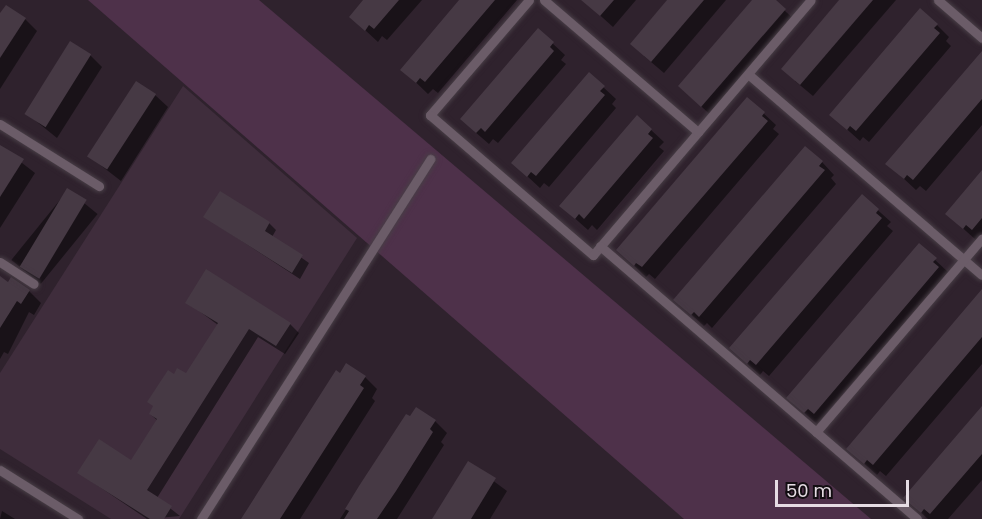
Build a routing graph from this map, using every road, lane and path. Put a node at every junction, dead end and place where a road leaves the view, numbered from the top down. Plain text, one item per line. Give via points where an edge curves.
1 (529, 0) edge
2 (544, 0) edge
3 (938, 0) edge
4 (805, 2) edge
5 (982, 38) edge
6 (748, 74) junction
7 (0, 124) edge
8 (698, 132) junction
9 (430, 159) dead end
10 (99, 186) dead end
11 (982, 238) edge
12 (600, 246) junction
13 (963, 260) junction
14 (0, 262) edge
15 (982, 276) edge
16 (34, 284) dead end
17 (816, 432) junction
18 (0, 470) edge
19 (78, 519) edge
20 (201, 519) edge
21 (917, 519) edge

1 - 12 lane via 430,115 593,255
2 - 8 lane
3 - 5 lane
4 - 6 lane
6 - 8 lane
6 - 13 lane
7 - 10 lane
8 - 12 lane
9 - 20 lane
11 - 13 lane
12 - 17 lane
13 - 15 lane
13 - 17 lane
14 - 16 lane
17 - 21 lane
18 - 19 lane

